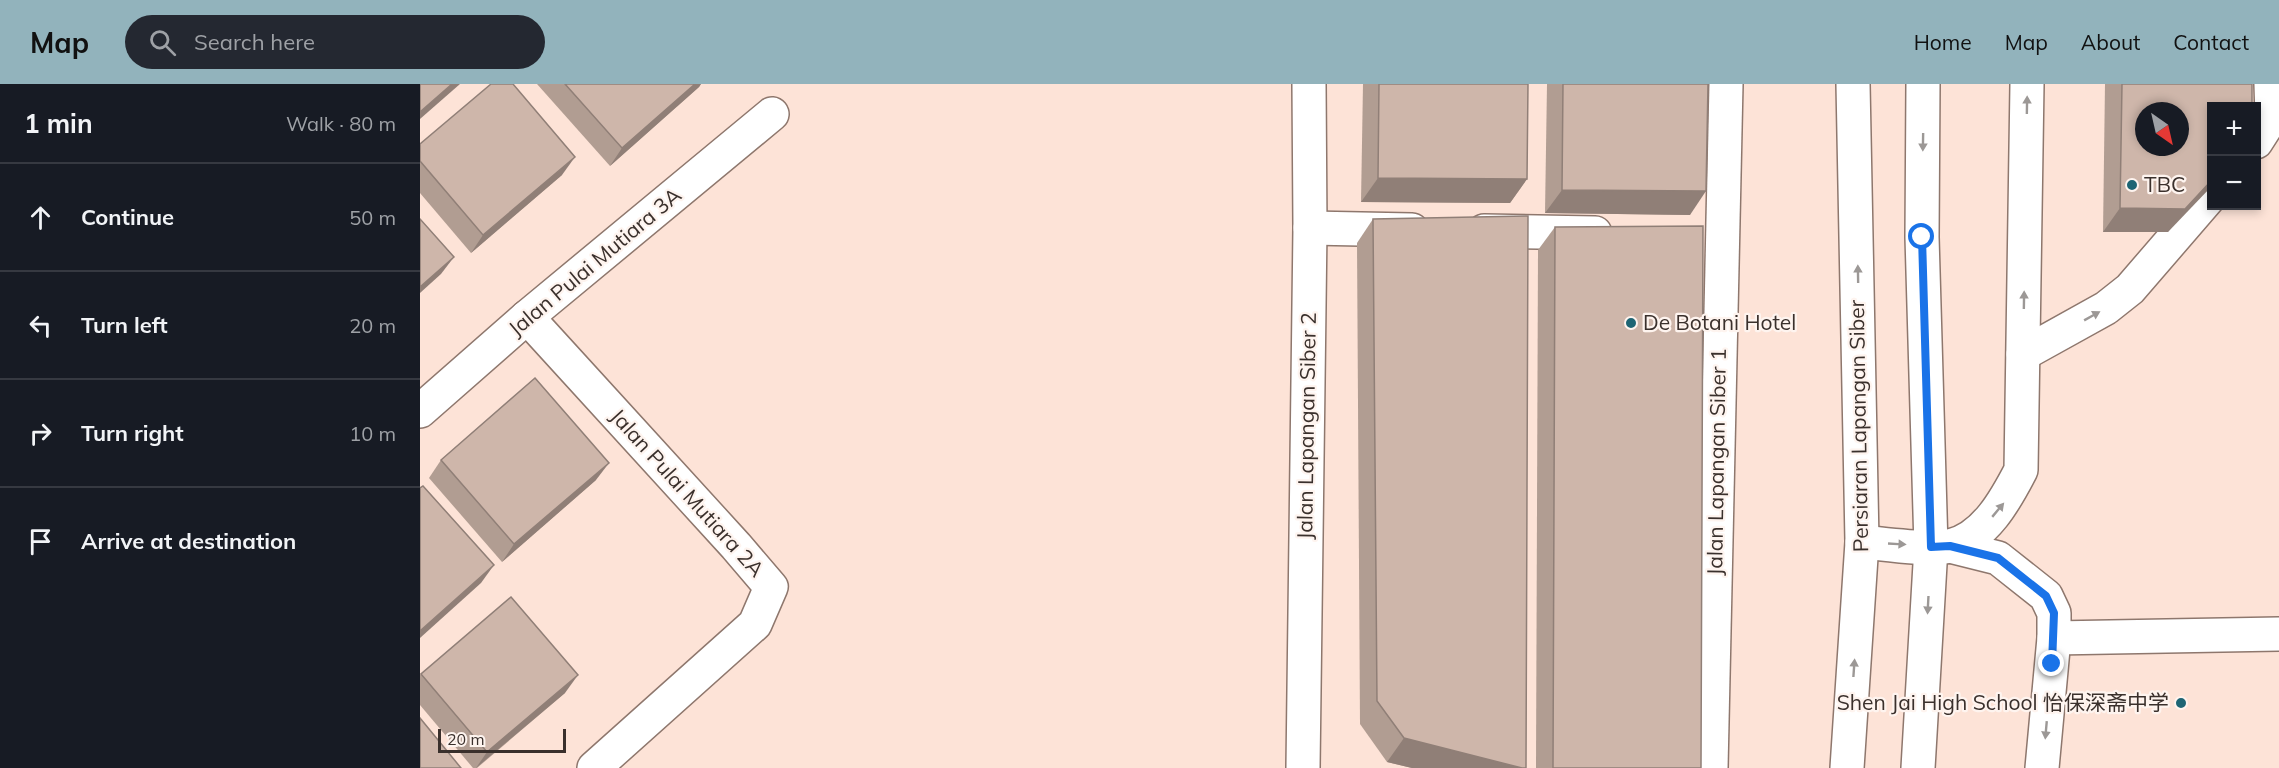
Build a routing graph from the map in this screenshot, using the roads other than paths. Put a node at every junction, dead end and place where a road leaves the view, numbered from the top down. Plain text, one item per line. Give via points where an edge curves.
1 (1309, 84) edge
2 (1726, 84) edge
3 (1853, 84) edge
4 (1923, 84) edge
5 (2027, 84) edge
6 (2271, 84) edge
7 (772, 114) dead end
8 (2261, 134) edge
9 (2207, 199) edge
10 (1310, 228) junction
11 (1628, 234) edge
12 (527, 317) junction
13 (2023, 354) junction
14 (420, 411) edge
15 (1862, 542) junction
16 (1941, 546) junction
17 (2279, 634) edge
18 (2054, 638) junction
19 (594, 768) edge
20 (1303, 768) edge
21 (1711, 768) edge
22 (1847, 768) edge
23 (1918, 768) edge
24 (2042, 768) edge

1 - 10 street, Jalan Lapangan Siber 2
2 - 21 street, Jalan Lapangan Siber 1 via 1711,235
15 -> 3 street, Persiaran Lapangan Siber
4 -> 16 street via 1922,237
13 -> 5 street
6 - 8 street via 2271,117
7 - 12 street, Jalan Pulai Mutiara 3A
13 -> 9 street via 2106,308 2130,289
10 - 11 street
10 - 20 street, Jalan Lapangan Siber 2
12 - 14 street, Jalan Pulai Mutiara 3A
12 - 19 street, Jalan Pulai Mutiara 2A via 771,587 755,624
16 -> 13 street via 1968,538 1987,523 2006,500 2021,470
15 -> 16 street
22 -> 15 street, Persiaran Lapangan Siber
16 - 18 street via 1998,558 2046,596 2054,613
16 -> 23 street
17 - 18 street
18 -> 24 street

